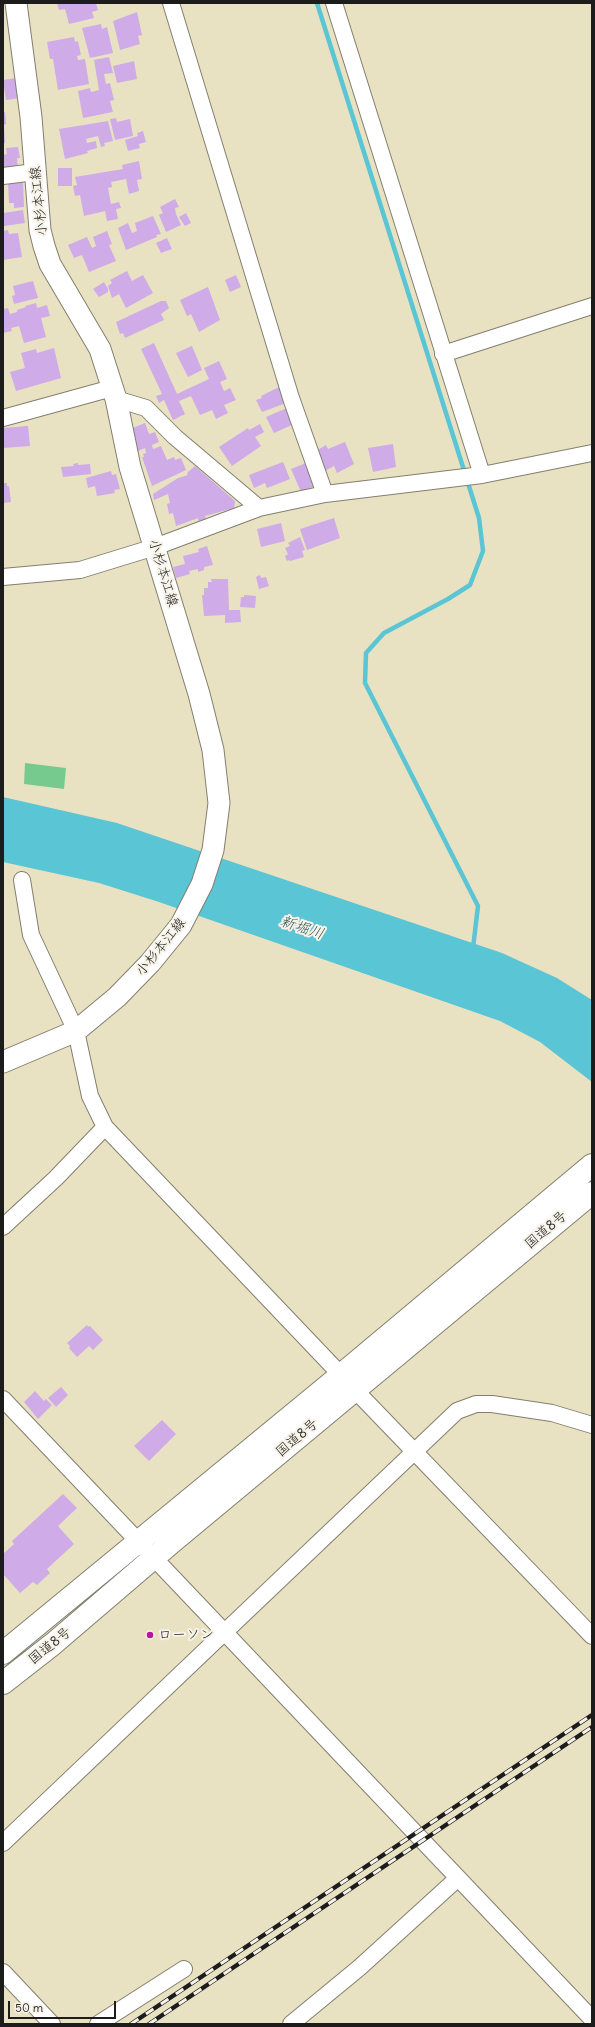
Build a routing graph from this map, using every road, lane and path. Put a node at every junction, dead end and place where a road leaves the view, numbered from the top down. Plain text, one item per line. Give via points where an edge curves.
1 (16, 3) edge
2 (171, 3) edge
3 (334, 3) edge
4 (35, 172) junction
5 (3, 176) edge
6 (592, 306) edge
7 (444, 354) junction
8 (114, 394) junction
9 (3, 418) edge
10 (592, 453) edge
11 (482, 475) junction
12 (325, 494) junction
13 (259, 508) junction
14 (155, 547) junction
15 (3, 577) edge
16 (22, 880) dead end
17 (76, 1031) junction
18 (3, 1062) edge
19 (105, 1127) junction
20 (592, 1165) edge
21 (592, 1193) edge
22 (3, 1227) edge
23 (348, 1382) junction
24 (3, 1399) edge
25 (592, 1425) edge
26 (413, 1451) junction
27 (138, 1542) junction
28 (154, 1559) junction
29 (223, 1633) junction
30 (592, 1636) edge
31 (3, 1653) edge
32 (3, 1683) edge
33 (3, 1843) edge
34 (458, 1878) junction
35 (184, 1969) dead end
36 (3, 1972) edge
37 (592, 2019) edge
38 (52, 2024) edge
39 (98, 2024) edge
40 (291, 2024) edge

1 - 4 main road, 小杉本江線 via 31,118
2 - 12 street via 291,398
3 - 7 street
4 - 5 street
4 - 8 main road, 小杉本江線 via 40,230 50,264 100,349
6 - 7 street
7 - 11 street
8 - 9 street
8 - 13 street via 146,408 174,436
8 - 14 main road, 小杉本江線 via 130,467
10 - 11 street
11 - 12 street
12 - 13 street
13 - 14 street
14 - 15 street via 80,570
14 - 17 main road, 小杉本江線 via 213,750 218,803 213,850 202,884 186,917 150,963 118,997
16 - 17 street via 31,935
17 - 18 main road, 小杉本江線
17 - 19 street via 90,1096
19 - 22 street via 56,1178
19 - 23 street
20 - 23 highway, 国道8号
21 - 23 highway, 国道8号
23 - 26 street
23 - 27 highway, 国道8号
23 - 28 highway, 国道8号
24 - 27 street
25 - 26 street via 552,1413 476,1404 457,1410
26 - 29 street
26 - 30 street
27 - 28 street
27 - 31 highway, 国道8号
28 - 29 street
28 - 32 highway, 国道8号
29 - 33 street
29 - 34 street
34 - 37 street
34 - 40 street via 359,1968
35 - 39 street
36 - 38 street

